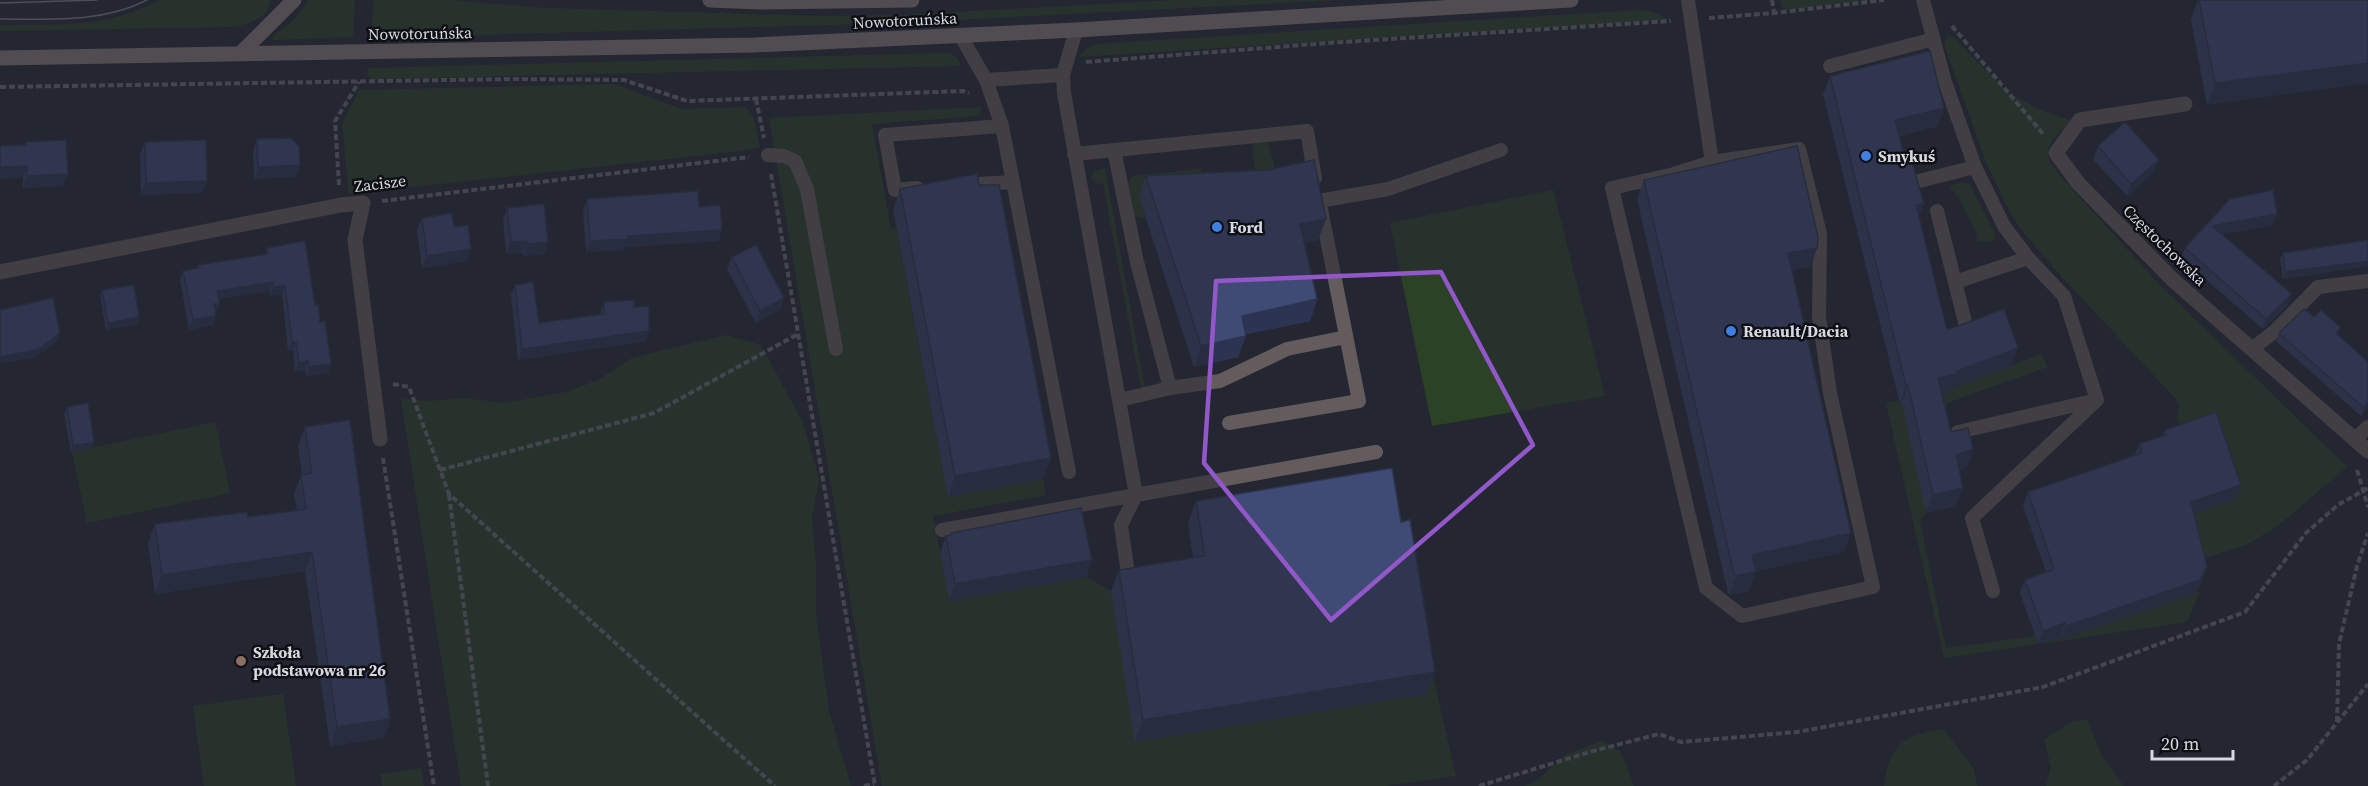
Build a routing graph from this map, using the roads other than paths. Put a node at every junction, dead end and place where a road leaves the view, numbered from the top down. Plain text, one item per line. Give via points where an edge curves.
1 (294, 0) edge
2 (710, 0) edge
3 (912, 0) edge
4 (1571, 0) edge
5 (1688, 0) edge
6 (1924, 4) edge
7 (1076, 30) junction
8 (960, 35) junction
9 (1934, 39) junction
10 (241, 53) junction
11 (0, 58) edge
12 (1830, 66) dead end
13 (1063, 75) junction
14 (986, 80) junction
15 (2185, 104) dead end
16 (1002, 126) junction
17 (1114, 150) junction
18 (1501, 150) dead end
19 (1074, 154) junction
20 (768, 155) road end
21 (1712, 162) junction
22 (1975, 167) junction
23 (1012, 182) junction
24 (1915, 182) edge
25 (1319, 201) junction
26 (1937, 211) dead end
27 (2028, 258) junction
28 (0, 272) edge
29 (2368, 281) edge
30 (1955, 282) junction
31 (1966, 326) edge
32 (1346, 337) junction
33 (836, 349) dead end
34 (2252, 349) junction
35 (1170, 388) junction
36 (1120, 400) junction
37 (2097, 400) junction
38 (1229, 423) dead end
39 (2368, 427) edge
40 (1958, 432) edge
41 (380, 439) road end
42 (2355, 439) junction
43 (2368, 451) edge
44 (1376, 452) dead end
45 (1069, 472) dead end
46 (1136, 495) junction
47 (942, 530) dead end
48 (1127, 567) edge
49 (1994, 591) dead end

1 - 10 main road
2 - 3 main road, Nowotoruńska
4 - 7 main road, Nowotoruńska
5 - 21 lane
6 - 9 lane
7 - 8 main road, Nowotoruńska
7 - 13 lane
8 - 10 main road, Nowotoruńska via 754,45
8 - 14 lane
9 - 12 lane
9 - 22 lane
10 - 11 main road, Nowotoruńska
13 - 14 lane
13 - 19 lane
14 - 16 lane
15 - 34 street, Częstochowska via 2080,120 2056,153 2078,183 2165,272
16 - 23 lane
16 - 23 lane via 885,135 895,190
17 - 19 lane
17 - 25 lane via 1307,131
17 - 35 lane via 1137,261
18 - 25 lane via 1388,189
19 - 36 lane
20 - 33 lane via 795,161 807,189
21 - 21 lane via 1799,149 1820,234 1819,317 1830,393 1873,587 1742,616 1706,588 1612,188
22 - 24 lane
22 - 27 lane via 2004,226
23 - 45 lane
25 - 32 lane
26 - 30 lane
27 - 30 lane
27 - 37 lane via 2064,296
28 - 41 street, Zacisze via 363,203 356,240
29 - 34 lane via 2318,287 2275,332
30 - 31 lane
32 - 35 lane via 1287,349 1220,381
32 - 38 lane via 1359,401
34 - 42 street, Częstochowska
35 - 36 lane
36 - 46 lane
37 - 40 lane
37 - 49 lane via 1972,518
39 - 42 lane
42 - 43 street, Częstochowska
44 - 46 lane
46 - 47 lane
46 - 48 lane via 1121,525

